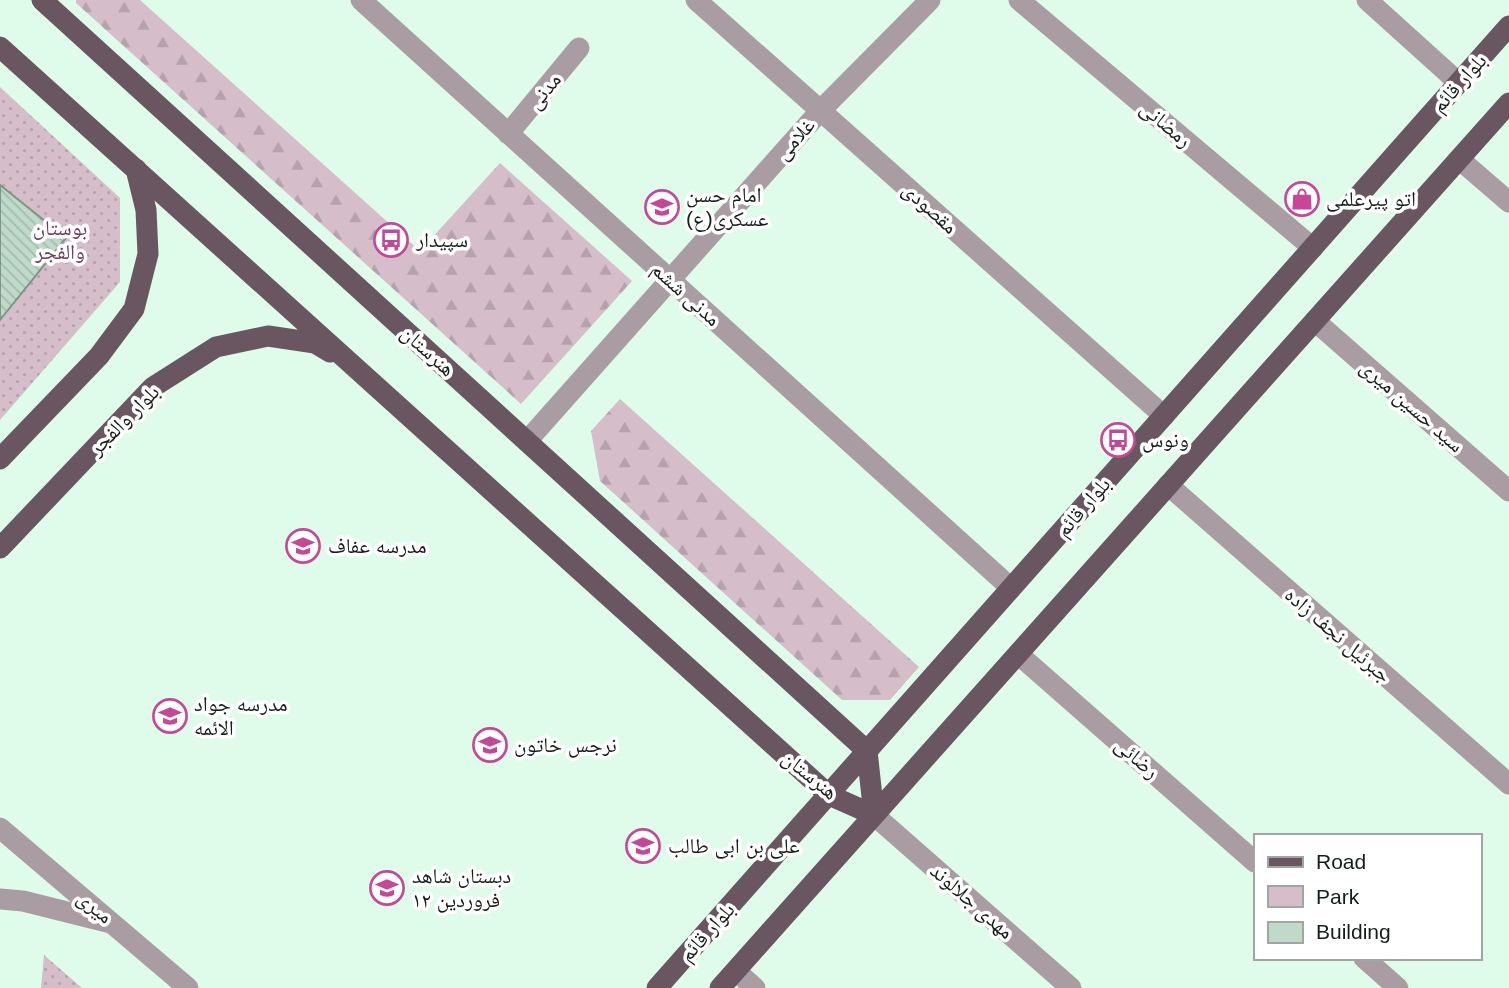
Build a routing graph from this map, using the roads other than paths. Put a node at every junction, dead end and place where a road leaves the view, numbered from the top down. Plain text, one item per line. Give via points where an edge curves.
1 (43, 0) edge
2 (361, 0) edge
3 (696, 0) edge
4 (930, 0) edge
5 (1019, 0) edge
6 (1367, 0) edge
7 (1509, 26) edge
8 (0, 47) edge
9 (579, 48) dead end
10 (1459, 83) junction
11 (1509, 103) edge
12 (820, 111) junction
13 (509, 134) junction
14 (1460, 159) junction
15 (136, 169) junction
16 (1509, 202) edge
17 (1313, 247) junction
18 (670, 280) junction
19 (1315, 321) junction
20 (352, 364) junction
21 (1164, 416) junction
22 (527, 442) junction
23 (0, 459) edge
24 (1168, 485) junction
25 (1509, 491) edge
26 (0, 548) edge
27 (1012, 588) junction
28 (1018, 654) junction
29 (867, 751) junction
30 (1509, 784) edge
31 (829, 795) junction
32 (874, 815) junction
33 (0, 828) edge
34 (1254, 861) edge
35 (0, 899) edge
36 (115, 925) junction
37 (1366, 960) edge
38 (736, 971) junction
39 (188, 988) edge
40 (657, 988) edge
41 (720, 988) edge
42 (755, 988) edge
43 (1071, 988) edge
44 (1398, 988) edge

1 - 22 main road, هنرستان
2 - 13 street, مدنی ششم
3 - 12 street, مقصودی
4 - 12 street, غلامی
5 - 17 street, رمضانی
6 - 10 street
7 - 10 main road, بلوار قائم
8 - 15 main road, هنرستان
9 - 13 street, مدنی
10 - 17 main road, بلوار قائم
11 - 14 main road
12 - 18 street, غلامی
12 - 21 street, مقصودی
13 - 18 street, مدنی ششم
14 - 16 street
14 - 19 main road
15 - 20 main road, هنرستان
15 - 23 main road via 146,210 148,254 134,309 99,356
17 - 21 main road, بلوار قائم
18 - 22 street, غلامی
18 - 27 street, مدنی ششم
19 - 24 main road
19 - 25 street, سید حسین میری
20 - 26 main road, بلوار والفجر via 315,343 268,336 216,347 153,387
20 - 31 main road, هنرستان
21 - 27 main road, بلوار قائم
22 - 29 main road, هنرستان
24 - 28 main road
24 - 30 street, جبرئیل نجف زاده
27 - 29 main road, بلوار قائم
28 - 32 main road
28 - 34 street, رضائی
29 - 31 main road, بلوار قائم
29 - 32 main road, هنرستان
31 - 32 main road, هنرستان
31 - 40 main road, بلوار قائم
32 - 38 main road
32 - 43 street, مهدی جلالوند
33 - 36 street, میری
35 - 36 street
36 - 39 street, میری
37 - 44 street
38 - 41 main road
38 - 42 street

